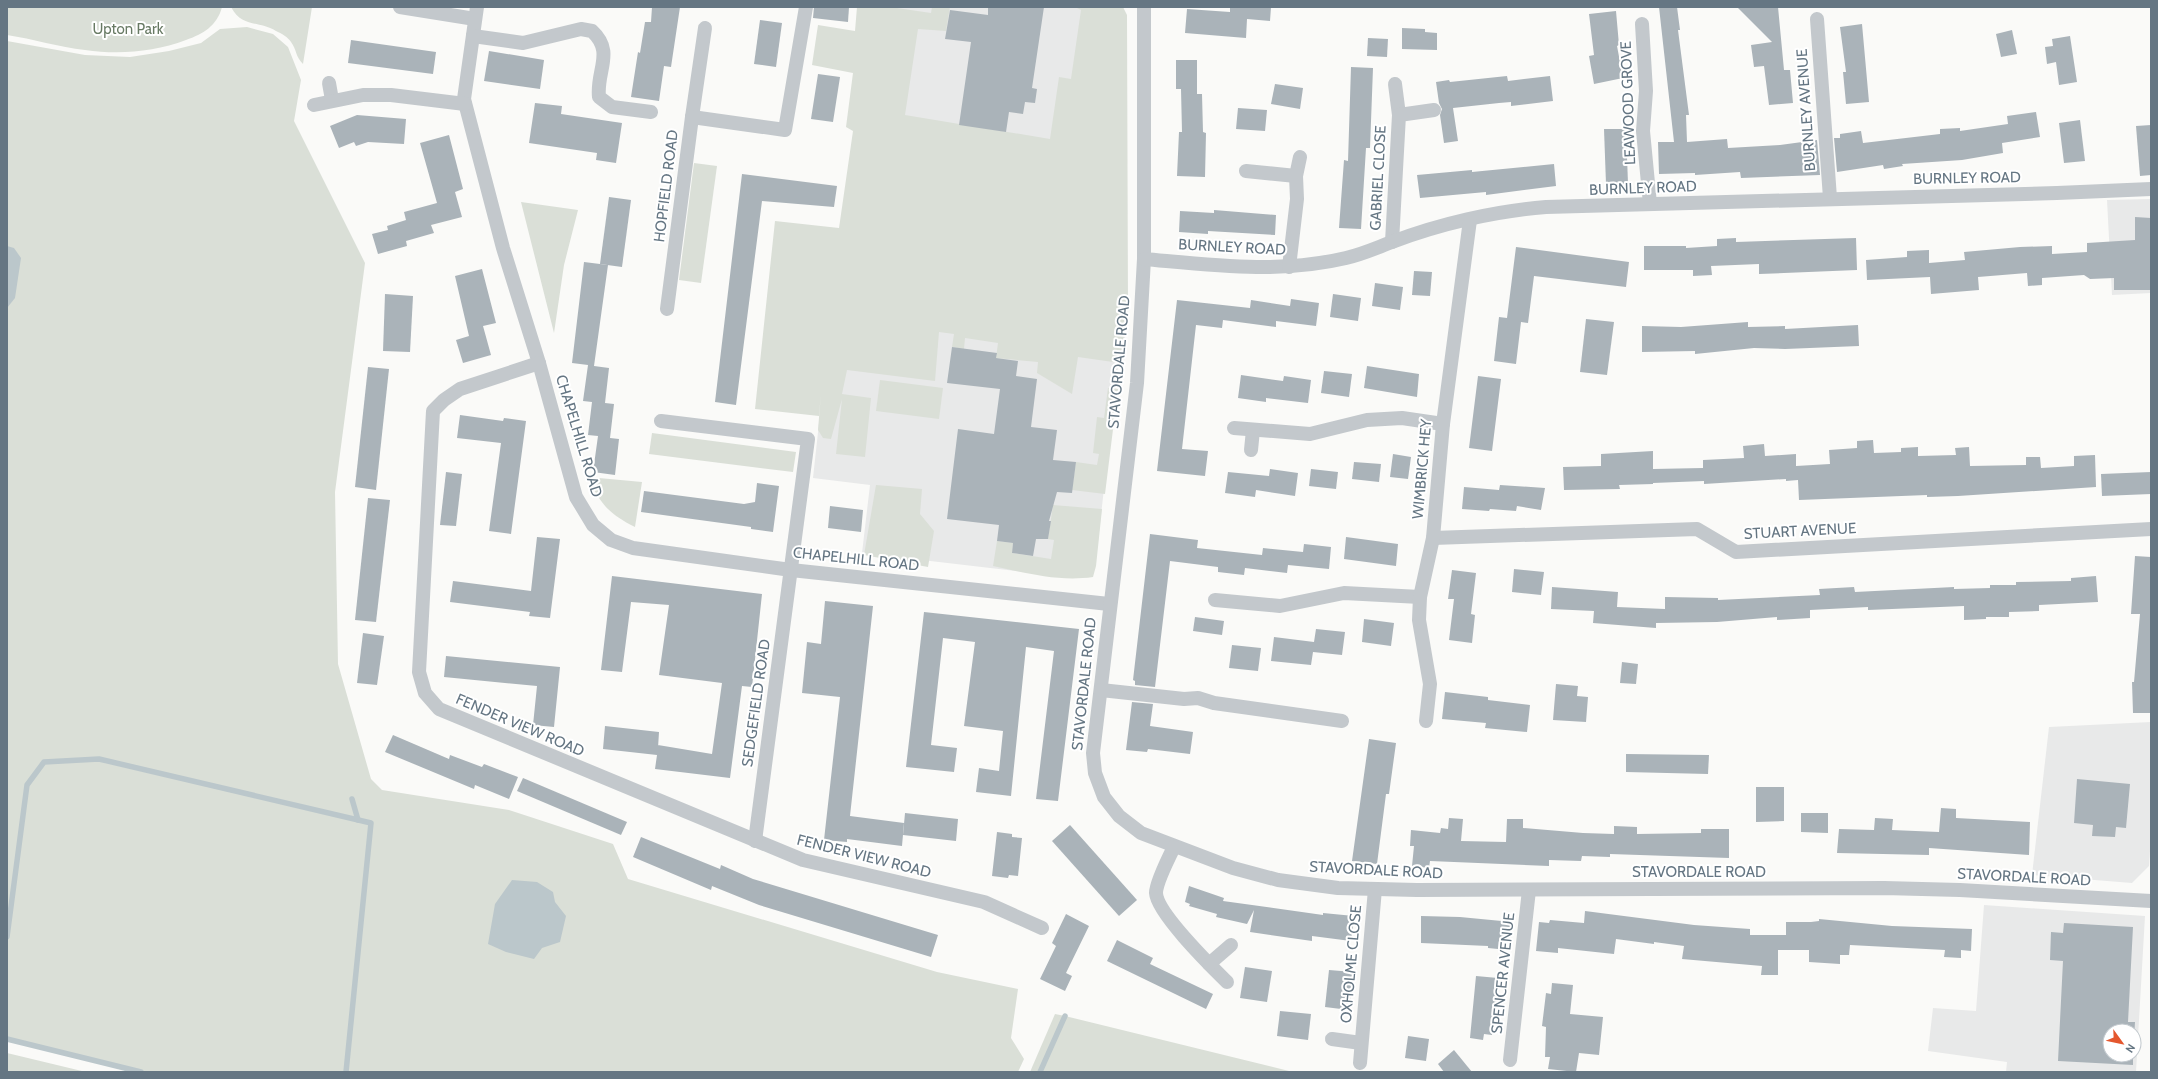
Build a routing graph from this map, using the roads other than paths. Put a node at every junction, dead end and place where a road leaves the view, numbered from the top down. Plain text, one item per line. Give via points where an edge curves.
1 (400, 7) edge
2 (806, 7) edge
3 (1144, 7) edge
4 (476, 13) edge
5 (1817, 19) dead end
6 (1642, 24) dead end
7 (705, 28) dead end
8 (473, 36) junction
9 (329, 83) dead end
10 (1395, 84) dead end
11 (332, 100) junction
12 (465, 104) junction
13 (314, 105) dead end
14 (1434, 110) dead end
15 (651, 112) dead end
16 (1398, 115) junction
17 (692, 117) junction
18 (1300, 157) dead end
19 (1246, 171) dead end
20 (1296, 176) junction
21 (2151, 189) edge
22 (1830, 198) junction
23 (1650, 204) junction
24 (1470, 220) junction
25 (1392, 242) junction
26 (1144, 259) junction
27 (1289, 267) junction
28 (667, 309) dead end
29 (539, 363) junction
30 (661, 421) dead end
31 (1443, 424) junction
32 (1234, 428) dead end
33 (1254, 430) junction
34 (1251, 450) dead end
35 (2151, 529) edge
36 (1433, 538) junction
37 (791, 570) junction
38 (1420, 597) junction
39 (1215, 600) dead end
40 (1109, 604) junction
41 (1101, 690) junction
42 (1342, 721) dead end
43 (1426, 721) dead end
44 (755, 841) junction
45 (1174, 847) junction
46 (1375, 889) junction
47 (1529, 890) junction
48 (2151, 901) edge
49 (1042, 928) dead end
50 (1231, 945) dead end
51 (1209, 964) junction
52 (1227, 982) dead end
53 (1332, 1040) dead end
54 (1361, 1043) junction
55 (1510, 1060) dead end
56 (1360, 1063) dead end

1 - 4 street
2 - 17 street, HOPFIELD ROAD via 785,130
3 - 26 street, STAVORDALE ROAD
4 - 8 street, CHAPELHILL ROAD
5 - 22 street, BURNLEY AVENUE
6 - 23 street, LEAWOOD GROVE via 1646,91 1643,131
7 - 17 street
8 - 12 street, CHAPELHILL ROAD via 463,92
8 - 15 street via 524,43 581,29 592,31 603,44 605,53 598,88 599,97 612,107
9 - 11 street
10 - 16 street, GABRIEL CLOSE
11 - 12 street via 363,95 391,95
11 - 13 street
12 - 29 street, CHAPELHILL ROAD via 504,248
14 - 16 street, GABRIEL CLOSE
16 - 25 street, GABRIEL CLOSE
17 - 28 street, HOPFIELD ROAD
18 - 20 street
19 - 20 street
20 - 27 street via 1297,199
21 - 22 street, BURNLEY ROAD
22 - 23 street, BURNLEY ROAD
23 - 24 street, BURNLEY ROAD via 1511,210
24 - 25 street, BURNLEY ROAD
24 - 31 street, WIMBRICK HEY
25 - 27 street, BURNLEY ROAD via 1373,251 1345,258
26 - 27 street, BURNLEY ROAD via 1233,267
26 - 40 street, STAVORDALE ROAD via 1137,383
29 - 37 street, CHAPELHILL ROAD via 576,497 593,525 611,540 633,548
29 - 44 street, FENDER VIEW ROAD via 460,389 433,411 419,672 425,694 440,709
30 - 37 street via 808,439
31 - 33 street via 1402,418 1367,420 1310,434
31 - 36 street, WIMBRICK HEY
32 - 33 street
33 - 34 street
35 - 36 street, STUART AVENUE via 1736,552 1697,529
36 - 38 street, WIMBRICK HEY
37 - 40 street, CHAPELHILL ROAD
37 - 44 street, SEDGEFIELD ROAD
38 - 39 street via 1344,593 1280,606
38 - 43 street, WIMBRICK HEY via 1419,620 1430,684
40 - 41 street, STAVORDALE ROAD
41 - 42 street via 1184,699 1198,698
41 - 45 street, STAVORDALE ROAD via 1093,753 1095,774 1104,797 1119,816 1141,833
44 - 49 street, FENDER VIEW ROAD via 803,860 984,902
45 - 46 street, STAVORDALE ROAD via 1233,868 1278,880 1338,888
45 - 51 street via 1164,867 1156,893 1163,911
46 - 47 street, STAVORDALE ROAD
46 - 54 street, OXHOLME CLOSE
47 - 48 street, STAVORDALE ROAD via 1884,888
47 - 55 street, SPENCER AVENUE
50 - 51 street
51 - 52 street
53 - 54 street, OXHOLME CLOSE
54 - 56 street, OXHOLME CLOSE

